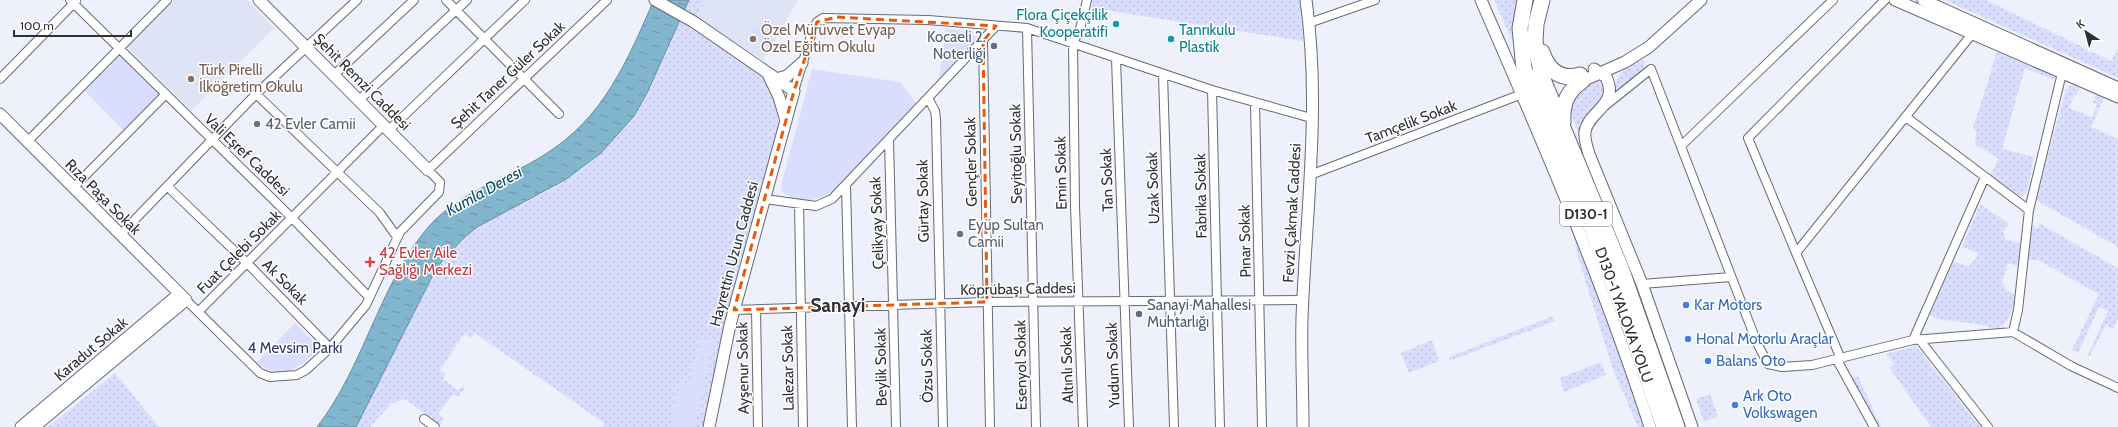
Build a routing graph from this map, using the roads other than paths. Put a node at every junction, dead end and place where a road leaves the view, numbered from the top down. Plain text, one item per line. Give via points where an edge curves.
1 (167, 0) edge
2 (259, 0) edge
3 (414, 0) edge
4 (446, 0) edge
5 (467, 0) edge
6 (525, 0) edge
7 (607, 0) edge
8 (656, 0) edge
9 (1087, 0) edge
10 (1306, 0) edge
11 (1375, 0) edge
12 (1481, 0) edge
13 (1525, 0) edge
14 (1542, 0) edge
15 (1692, 0) edge
16 (1701, 0) edge
17 (1833, 0) edge
18 (1885, 0) edge
19 (1895, 0) edge
20 (1923, 0) edge
21 (74, 1) edge
22 (353, 1) edge
23 (456, 10) junction
24 (1309, 23) junction
25 (1536, 24) junction
26 (996, 26) junction
27 (1027, 28) junction
28 (1972, 34) junction
29 (485, 38) junction
30 (983, 42) junction
31 (1073, 43) junction
32 (119, 48) junction
33 (307, 48) junction
34 (1116, 59) junction
35 (802, 63) junction
36 (1598, 71) junction
37 (766, 72) junction
38 (2062, 73) junction
39 (1163, 74) junction
40 (334, 75) junction
41 (525, 78) junction
42 (1581, 78) junction
43 (0, 79) edge
44 (776, 79) junction
45 (2118, 88) edge
46 (794, 90) junction
47 (1212, 90) junction
48 (166, 94) junction
49 (256, 94) junction
50 (1522, 94) junction
51 (2118, 97) edge
52 (928, 98) junction
53 (359, 100) junction
54 (1255, 103) junction
55 (1601, 109) junction
56 (0, 114) edge
57 (559, 114) dead end
58 (1906, 117) junction
59 (1311, 118) junction
60 (786, 121) junction
61 (386, 127) junction
62 (1564, 129) junction
63 (889, 139) junction
64 (211, 140) junction
65 (27, 142) junction
66 (1682, 145) junction
67 (428, 170) junction
68 (337, 173) junction
69 (1310, 175) junction
70 (1985, 176) junction
71 (846, 185) junction
72 (167, 186) junction
73 (73, 188) junction
74 (765, 199) junction
75 (799, 204) junction
76 (2029, 210) junction
77 (292, 218) junction
78 (120, 235) junction
79 (397, 237) junction
80 (1796, 253) junction
81 (246, 263) junction
82 (1731, 277) junction
83 (1642, 284) junction
84 (183, 297) junction
85 (369, 297) junction
86 (1218, 300) junction
87 (1260, 300) junction
88 (1303, 300) junction
89 (1125, 301) junction
90 (1170, 301) junction
91 (987, 302) junction
92 (1034, 302) junction
93 (1079, 302) junction
94 (940, 305) junction
95 (894, 306) junction
96 (848, 307) junction
97 (802, 308) junction
98 (756, 309) junction
99 (734, 310) junction
100 (198, 312) junction
101 (2013, 332) junction
102 (1916, 339) junction
103 (330, 348) junction
104 (1839, 360) junction
105 (2118, 388) edge
106 (424, 419) dead end
107 (21, 427) edge
108 (34, 427) edge
109 (435, 427) edge
110 (709, 427) edge
111 (758, 427) edge
112 (803, 427) edge
113 (852, 427) edge
114 (896, 427) edge
115 (943, 427) edge
116 (990, 427) edge
117 (1036, 427) edge
118 (1083, 427) edge
119 (1129, 427) edge
120 (1174, 427) edge
121 (1220, 427) edge
122 (1262, 427) edge
123 (1303, 427) edge
124 (1650, 427) edge
125 (1664, 427) edge
126 (1677, 427) edge
127 (1692, 427) edge
128 (1874, 427) edge
129 (1988, 427) edge

1 - 32 street
2 - 33 street, Şehit Remzi Caddesi
3 - 40 street
4 - 23 street
5 - 23 street
6 - 29 street, Fuat Çelebi Sokak
7 - 41 street, Şehit Taner Güler Sokak
8 - 37 street via 694,22
9 - 31 street via 1080,29
10 - 24 street, Fevzi Çakmak Caddesi
11 - 24 street
12 - 50 street
13 - 125 highway, D130-1 YALOVA YOLU / D130-1 via 1520,28 1524,69 1586,214
14 - 25 highway, D130-1
15 - 36 street via 1645,43
16 - 36 street via 1649,47 1625,62
17 - 66 street
18 - 80 street via 1748,138
19 - 28 street
20 - 45 street
21 - 32 street, Vali Eşref Caddesi
21 - 43 street
22 - 33 street
23 - 29 street
23 - 53 street
24 - 59 street, Fevzi Çakmak Caddesi
25 - 42 highway via 1542,54 1550,69 1567,78
25 - 62 highway, D130-1 via 1535,42 1539,68
26 - 27 street
26 - 30 street
26 - 35 street via 928,20 823,18 817,22 813,30
27 - 31 street
27 - 92 street, Seyitoğlu Sokak
28 - 38 street
28 - 58 street
29 - 41 street
29 - 61 street, Fuat Çelebi Sokak
30 - 52 street
30 - 91 street, Gençler Sokak
31 - 34 street
31 - 93 street, Emin Sokak
32 - 48 street, Vali Eşref Caddesi
32 - 65 street
33 - 40 street, Şehit Remzi Caddesi
33 - 49 street
34 - 39 street
34 - 89 street, Tan Sokak
35 - 44 street via 787,76
35 - 46 street
36 - 42 street
36 - 55 street via 1608,81 1609,92
37 - 44 street
37 - 60 street via 779,97
38 - 51 street
38 - 76 street
39 - 47 street
39 - 90 street, Uzak Sokak
40 - 53 street, Şehit Remzi Caddesi
41 - 57 street
41 - 67 street, Şehit Taner Güler Sokak
42 - 62 highway via 1564,103
44 - 46 street
46 - 60 street, Hayrettin Uzun Caddesi
47 - 54 street
47 - 86 street, Fabrika Sokak
48 - 64 street, Vali Eşref Caddesi
48 - 73 street
49 - 64 street
49 - 68 street
50 - 69 street, Tamçelik Sokak
50 - 124 street via 1606,303
52 - 63 street
52 - 94 street, Gürtay Sokak via 936,119
53 - 61 street, Şehit Remzi Caddesi
54 - 59 street
54 - 87 street, Pınar Sokak
55 - 66 street via 1651,69
55 - 83 street via 1588,124 1586,139 1589,154
56 - 65 street, Rıza Paşa Sokak
58 - 70 street
58 - 80 street
59 - 69 street, Fevzi Çakmak Caddesi
60 - 74 street, Hayrettin Uzun Caddesi
61 - 67 street, Şehit Remzi Caddesi
61 - 68 street, Fuat Çelebi Sokak
62 - 126 highway, D130-1 via 1621,268
63 - 71 street
63 - 95 street, Çelikyay Sokak
64 - 72 street
64 - 77 street, Vali Eşref Caddesi
65 - 73 street, Rıza Paşa Sokak
66 - 82 street
67 - 79 street, Şehit Remzi Caddesi via 440,182 437,195 404,226
68 - 77 street, Fuat Çelebi Sokak
68 - 79 street via 380,213
69 - 88 street, Fevzi Çakmak Caddesi
70 - 76 street
70 - 102 street
71 - 75 street via 828,202 816,206
71 - 96 street
72 - 78 street
72 - 81 street, Ak Sokak
73 - 78 street, Rıza Paşa Sokak
74 - 75 street
74 - 99 street, Hayrettin Uzun Caddesi
75 - 97 street, Lalezar Sokak
76 - 101 street via 2018,310
77 - 81 street, Fuat Çelebi Sokak
77 - 85 street, Vali Eşref Caddesi
78 - 84 street, Rıza Paşa Sokak
79 - 85 street
80 - 104 street
81 - 100 street, Fuat Çelebi Sokak
81 - 103 street, Ak Sokak
82 - 83 street
82 - 104 street via 1768,364 1782,367
83 - 127 street
84 - 100 street
84 - 107 street, Karadut Sokak
84 - 108 street, Karadut Sokak
85 - 103 street via 360,313
86 - 87 street, Köprübaşı Caddesi
86 - 90 street, Köprübaşı Caddesi
86 - 121 street, Fabrika Sokak
87 - 88 street, Köprübaşı Caddesi
87 - 122 street, Pınar Sokak
88 - 123 street, Fevzi Çakmak Caddesi
89 - 90 street, Köprübaşı Caddesi
89 - 93 street, Köprübaşı Caddesi
89 - 119 street, Yudum Sokak
90 - 120 street, Uzak Sokak
91 - 92 street, Köprübaşı Caddesi
91 - 94 street, Köprübaşı Caddesi
91 - 116 street, Gençler Sokak
92 - 93 street, Köprübaşı Caddesi
92 - 117 street, Esenyol Sokak
93 - 118 street, Altınlı Sokak
94 - 95 street, Köprübaşı Caddesi
94 - 115 street, Özsu Sokak
95 - 96 street, Köprübaşı Caddesi
95 - 114 street, Beylik Sokak
96 - 97 street, Köprübaşı Caddesi
96 - 113 street
97 - 98 street, Köprübaşı Caddesi
97 - 112 street, Lalezar Sokak
98 - 99 street, Köprübaşı Caddesi
98 - 111 street, Ayşenur Sokak
99 - 110 street, Hayrettin Uzun Caddesi
100 - 103 street via 265,376 293,376 301,373
101 - 102 street
101 - 105 street via 2071,366
102 - 104 street
102 - 129 street
104 - 128 street
106 - 109 street

